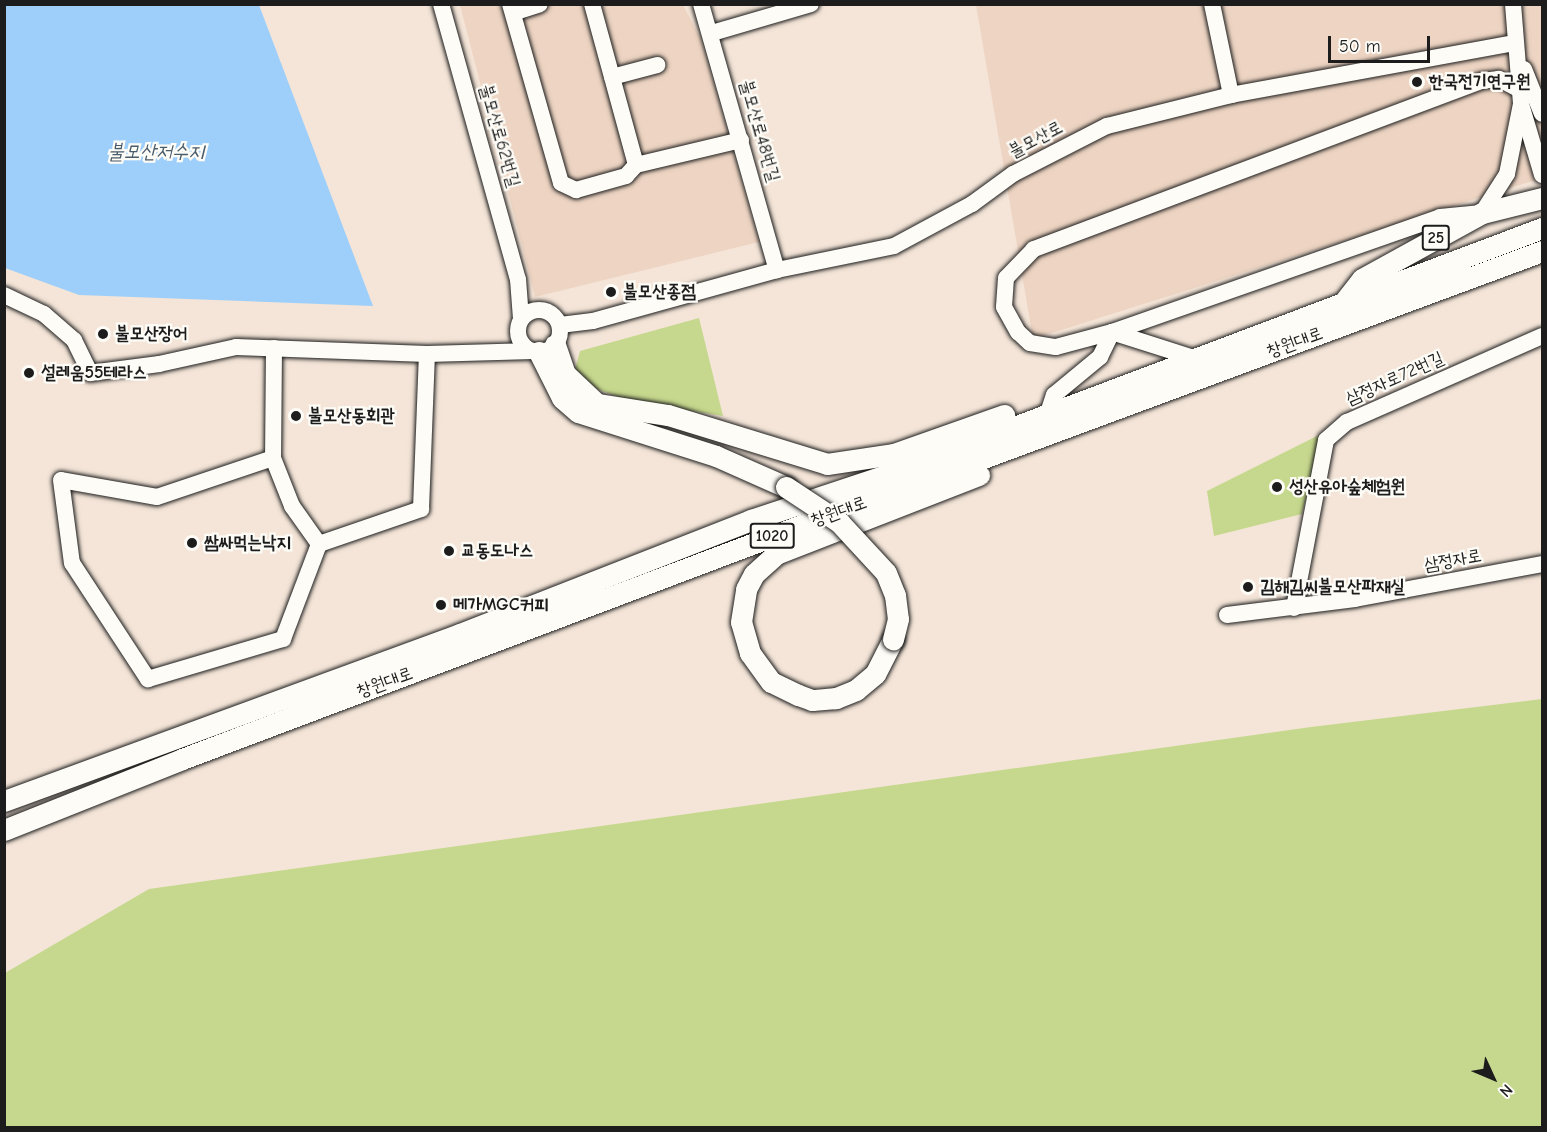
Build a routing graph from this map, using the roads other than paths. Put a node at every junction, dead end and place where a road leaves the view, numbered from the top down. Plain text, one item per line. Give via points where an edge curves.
1 (441, 4) edge
2 (540, 4) edge
3 (592, 4) edge
4 (701, 4) edge
5 (811, 4) edge
6 (1212, 4) edge
7 (1512, 4) edge
8 (512, 9) edge
9 (712, 33) junction
10 (1515, 43) junction
11 (657, 65) dead end
12 (612, 77) junction
13 (1231, 95) junction
14 (1520, 97) junction
15 (1542, 114) edge
16 (741, 140) junction
17 (636, 165) junction
18 (1542, 175) edge
19 (1542, 198) edge
20 (1482, 213) junction
21 (1542, 228) edge
22 (1542, 251) edge
23 (777, 270) junction
24 (518, 279) junction
25 (4, 295) edge
26 (1344, 302) junction
27 (546, 310) junction
28 (521, 319) junction
29 (1112, 332) junction
30 (1542, 336) edge
31 (519, 338) junction
32 (549, 343) junction
33 (274, 348) junction
34 (427, 354) junction
35 (483, 354) junction
36 (1194, 358) junction
37 (1043, 415) junction
38 (1013, 447) junction
39 (273, 458) junction
40 (319, 544) junction
41 (1542, 564) edge
42 (1294, 608) junction
43 (1227, 615) dead end
44 (4, 801) edge
45 (4, 830) edge

1 - 24 street, 불모산로62번길
2 - 8 street
3 - 12 street
4 - 9 street, 불모산로48번길
5 - 9 street
6 - 13 street
7 - 10 street
8 - 17 street via 561,183 576,190 626,176
9 - 16 street, 불모산로48번길
10 - 13 street, 불모산로
10 - 14 street
10 - 15 street
11 - 12 street
12 - 17 street
13 - 23 street, 불모산로 via 1107,126 1013,174 972,204 894,246
14 - 18 street
14 - 20 street via 1508,174
14 - 29 street via 1499,79 1481,81 1035,249 1006,278 1004,307 1018,332 1030,343 1056,347
16 - 17 street
16 - 23 street, 불모산로48번길
19 - 20 main road, 25
20 - 26 main road, 25 via 1362,279
20 - 29 street via 1440,216
21 - 26 main road, 창원대로 / 1020
22 - 38 main road, 창원대로 / 1020
23 - 32 street, 불모산로 via 593,321
24 - 27 street
24 - 28 street, 불모산로62번길
25 - 33 street, 불모산로 via 44,314 74,340 90,372 159,364 236,347
26 - 36 main road, 창원대로 / 1020
27 - 28 street via 532,310
27 - 32 street
28 - 31 street, 불모산로62번길
29 - 36 street
29 - 37 street via 1100,357 1054,395
30 - 42 street, 삼정자로72번길 via 1347,422 1326,440
31 - 32 street
31 - 35 street
32 - 35 street, 불모산로
32 - 37 main road via 565,374 597,404 668,415 827,464 894,454 1022,408
32 - 38 main road, bridge via 562,398 578,412 716,456 786,487 839,522 886,573 895,595 898,619 893,639 874,674 856,690 836,698 812,700 771,682 750,653 741,622 746,589 758,569 776,554 992,470
33 - 34 street, 불모산로
33 - 39 street
34 - 35 street, 불모산로
34 - 40 street via 421,509
36 - 37 main road, 창원대로 / 1020
37 - 44 main road, 창원대로 / 1020 via 892,473 751,520 460,634
38 - 45 main road, 창원대로 / 1020 via 182,759
39 - 40 street via 292,506
39 - 40 street via 157,497 61,480 72,563 148,679 283,639
41 - 42 street, 삼정자로
42 - 43 street, 삼정자로

